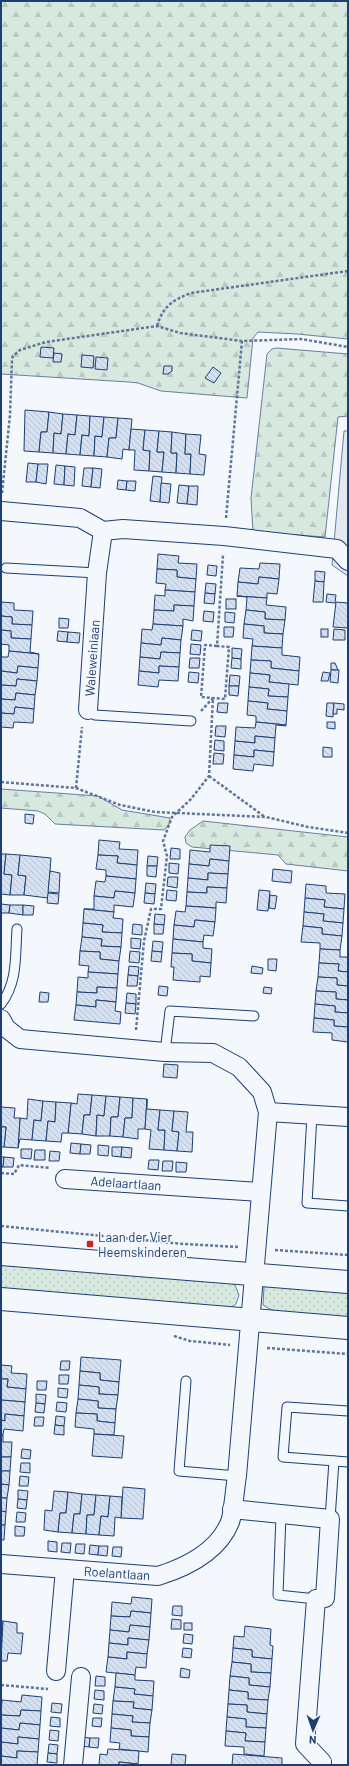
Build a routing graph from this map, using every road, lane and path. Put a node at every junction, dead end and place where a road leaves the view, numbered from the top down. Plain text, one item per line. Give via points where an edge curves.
1 (348, 271) edge
2 (157, 326) junction
3 (242, 341) junction
4 (348, 347) edge
5 (1, 503) edge
6 (103, 531) junction
7 (224, 536) junction
8 (344, 551) edge
9 (6, 568) dead end
10 (97, 573) junction
11 (217, 646) junction
12 (213, 698) junction
13 (88, 710) junction
14 (191, 721) dead end
15 (209, 776) junction
16 (1, 782) edge
17 (76, 788) junction
18 (176, 812) junction
19 (266, 817) junction
20 (348, 833) edge
21 (17, 929) dead end
22 (1, 1004) edge
23 (254, 1016) dead end
24 (1, 1019) edge
25 (135, 1049) junction
26 (165, 1052) junction
27 (268, 1112) junction
28 (312, 1115) junction
29 (348, 1117) edge
30 (1, 1173) edge
31 (65, 1179) joint
32 (261, 1192) junction
33 (348, 1206) edge
34 (1, 1226) edge
35 (255, 1248) junction
36 (1, 1254) edge
37 (348, 1255) edge
38 (253, 1274) junction
39 (348, 1282) edge
40 (1, 1299) edge
41 (250, 1320) junction
42 (348, 1328) edge
43 (186, 1381) dead end
44 (348, 1412) edge
45 (334, 1462) junction
46 (348, 1462) edge
47 (237, 1476) junction
48 (232, 1509) junction
49 (281, 1515) junction
50 (330, 1519) junction
51 (1, 1564) edge
52 (65, 1569) junction
53 (316, 1599) junction
54 (56, 1671) dead end
55 (80, 1684) joint
56 (1, 1685) edge
57 (73, 1765) edge
58 (321, 1765) edge

1 - 2 path via 191,293 167,305
2 - 3 path via 180,333
2 - 5 path via 46,342 20,350 13,356
3 - 4 path via 301,339
3 - 7 path
5 - 6 street via 80,518
6 - 7 street
6 - 10 street, Waleweinlaan
7 - 8 street
7 - 11 path
9 - 10 lane
10 - 13 street, Waleweinlaan
11 - 12 path via 228,647 225,699
11 - 12 path via 205,645 201,698
12 - 15 path
13 - 14 lane, Waleweinlaan via 95,715
13 - 17 path via 82,725
15 - 18 path via 191,799
15 - 19 path
16 - 17 path
17 - 18 path via 120,805 154,812
18 - 19 path
18 - 25 path via 163,841 167,856 161,910 150,909 144,941
19 - 20 path
21 - 22 lane via 14,978 9,994
23 - 26 lane via 170,1011
24 - 25 street via 6,1028 20,1040
25 - 26 street
26 - 27 street via 213,1053 239,1067 262,1092
27 - 28 street
27 - 32 street
28 - 29 street
28 - 33 lane via 307,1203
30 - 31 path via 14,1174 19,1165 52,1168
31 - 32 street, Adelaartlaan
32 - 35 street
34 - 35 path via 184,1244
35 - 37 path
35 - 38 street
36 - 38 street
38 - 39 street
38 - 41 street, Roelantlaan
40 - 41 street
41 - 42 street
41 - 47 street, Roelantlaan
43 - 47 lane via 179,1471
44 - 45 lane via 287,1407 283,1457
45 - 46 lane
45 - 50 lane
47 - 48 street, Roelantlaan
48 - 49 street
48 - 52 street, Roelantlaan via 231,1522 220,1539 203,1556 175,1571 158,1576
49 - 50 street
49 - 53 lane via 278,1595
50 - 53 street via 325,1598
51 - 52 street, Roelantlaan
52 - 54 street, Roelantlaan
53 - 58 street via 305,1744 322,1762
55 - 56 path
55 - 57 street

